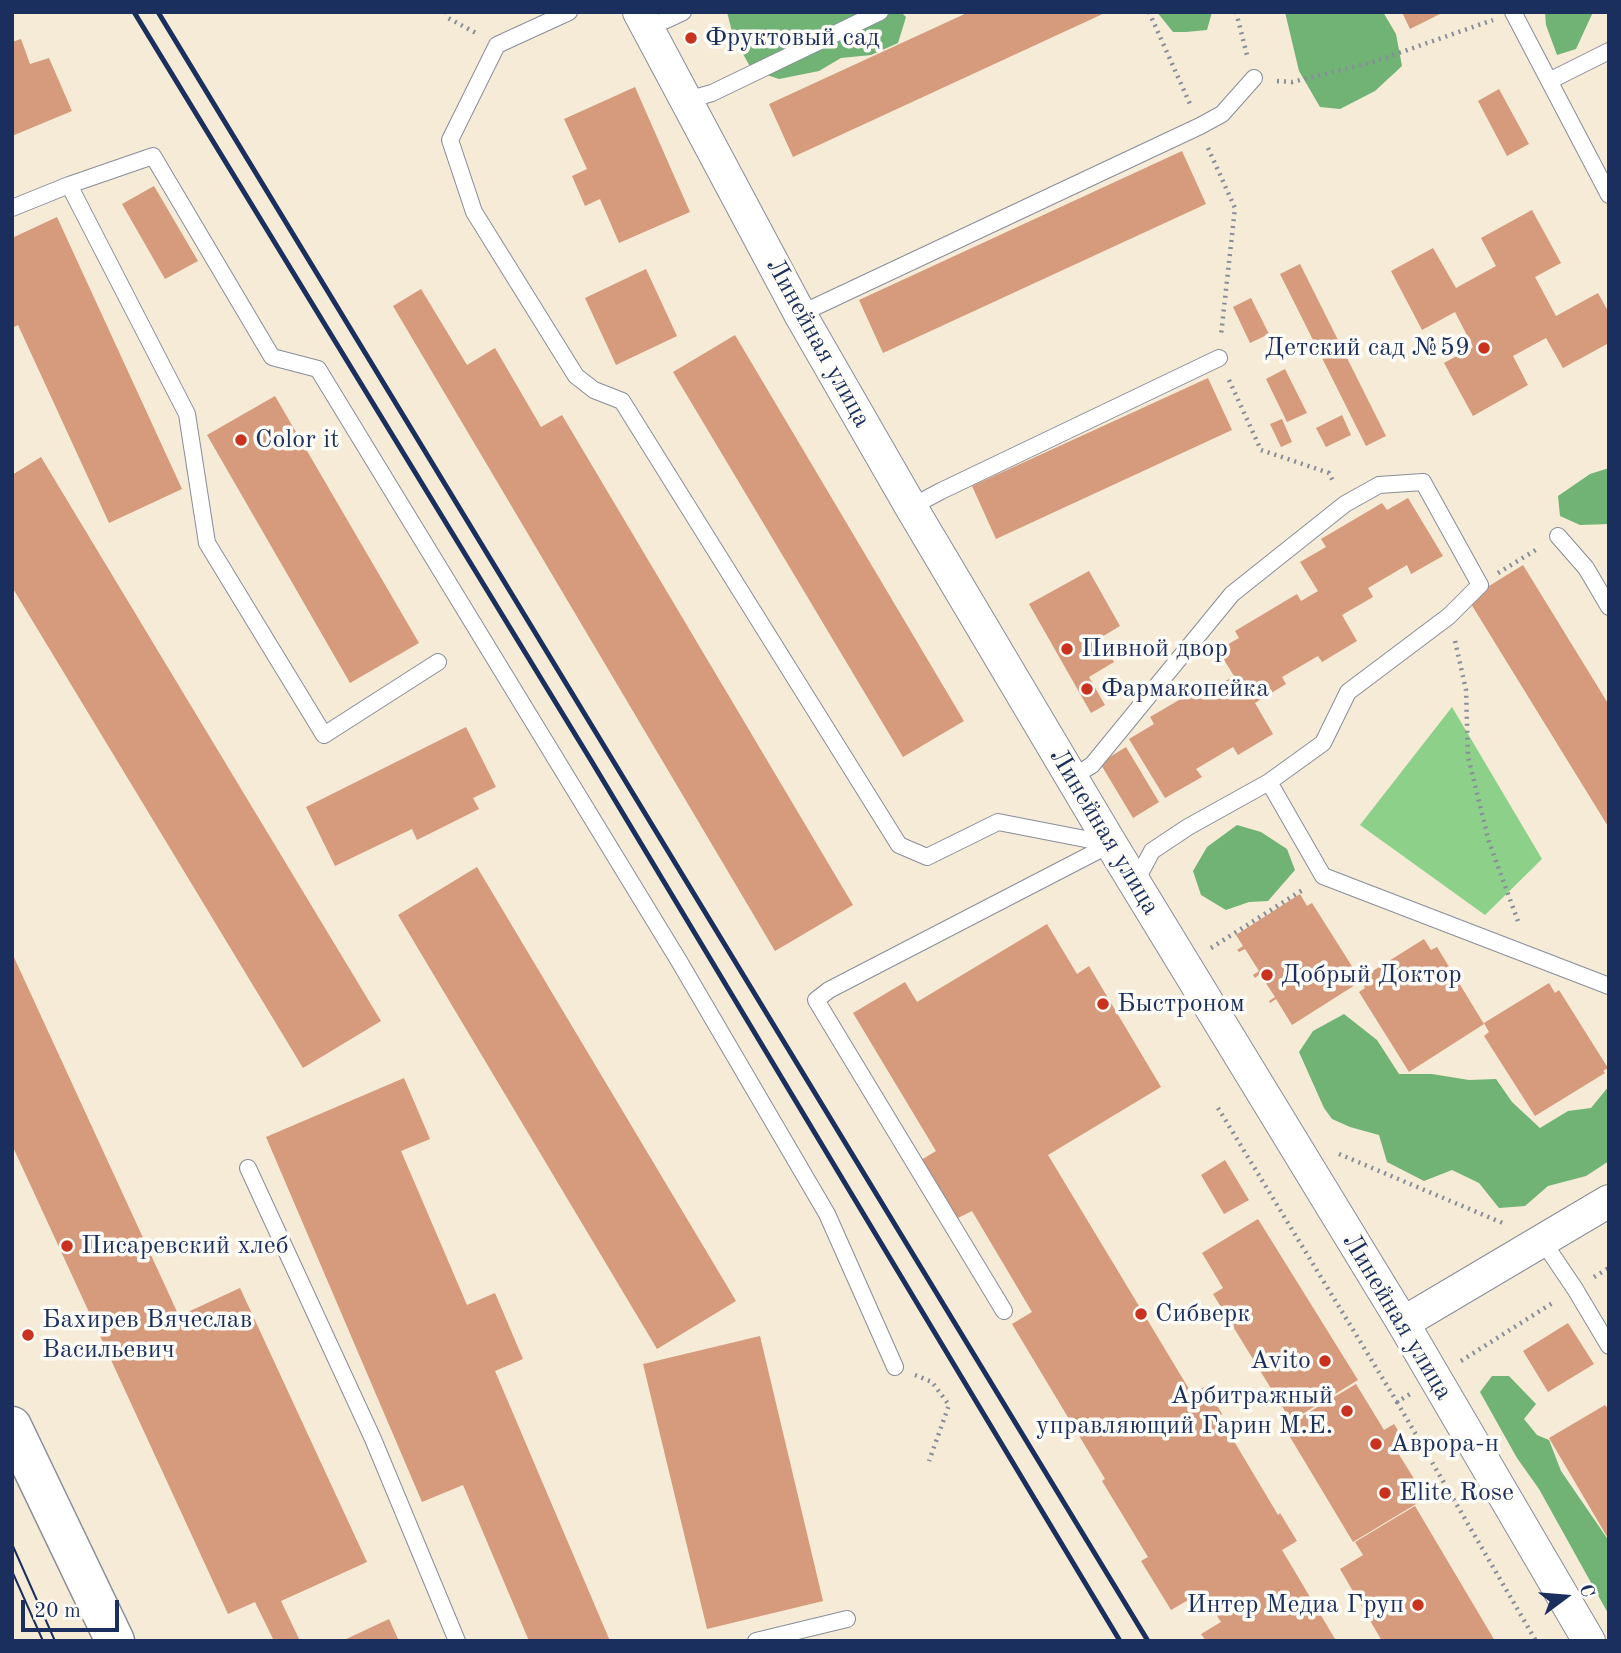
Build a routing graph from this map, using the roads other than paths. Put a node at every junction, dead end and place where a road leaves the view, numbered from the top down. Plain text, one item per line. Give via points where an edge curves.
1 (569, 12) edge
2 (683, 12) edge
3 (880, 12) edge
4 (1513, 13) edge
5 (644, 20) edge
6 (1609, 51) edge
7 (1254, 78) road end
8 (1549, 81) junction
9 (687, 100) junction
10 (69, 185) junction
11 (1609, 195) edge
12 (12, 208) edge
13 (800, 314) junction
14 (1219, 358) road end
15 (911, 507) junction
16 (1558, 536) road end
17 (1609, 607) edge
18 (438, 662) dead end
19 (1071, 778) junction
20 (1269, 782) junction
21 (1111, 844) junction
22 (1135, 883) junction
23 (1609, 986) edge
24 (247, 1168) dead end
25 (1609, 1201) edge
26 (1542, 1240) junction
27 (1004, 1311) dead end
28 (1403, 1323) junction
29 (1609, 1346) edge
30 (895, 1367) road end
31 (12, 1426) edge
32 (847, 1619) dead end
33 (115, 1641) edge
34 (457, 1641) edge
35 (756, 1641) edge
36 (1589, 1641) edge

1 - 21 lane via 497,45 450,140 474,212 576,376 594,390 622,401 899,845 927,858 998,822
2 - 5 lane
3 - 9 lane via 712,93
4 - 8 lane
5 - 9 street, Линейная улица
6 - 8 lane
7 - 13 lane via 1222,114 1200,126
8 - 11 lane
9 - 13 street, Линейная улица
10 - 12 lane
10 - 18 lane via 187,415 207,542 324,735
10 - 30 lane via 153,156 272,357 318,369 686,973 827,1214
13 - 15 street, Линейная улица
14 - 15 lane
15 - 19 street, Линейная улица
16 - 17 lane via 1586,568
19 - 20 lane via 1092,765 1232,594 1345,505 1378,485 1423,482 1480,585 1449,616 1348,692 1323,743
19 - 21 street, Линейная улица
20 - 22 lane via 1152,851
20 - 23 lane via 1323,876
21 - 22 street, Линейная улица
21 - 27 lane via 816,999
22 - 28 street, Линейная улица
24 - 34 lane via 373,1438
25 - 26 street
26 - 28 street
26 - 29 lane
28 - 36 street, Линейная улица
31 - 33 main road
32 - 35 lane

